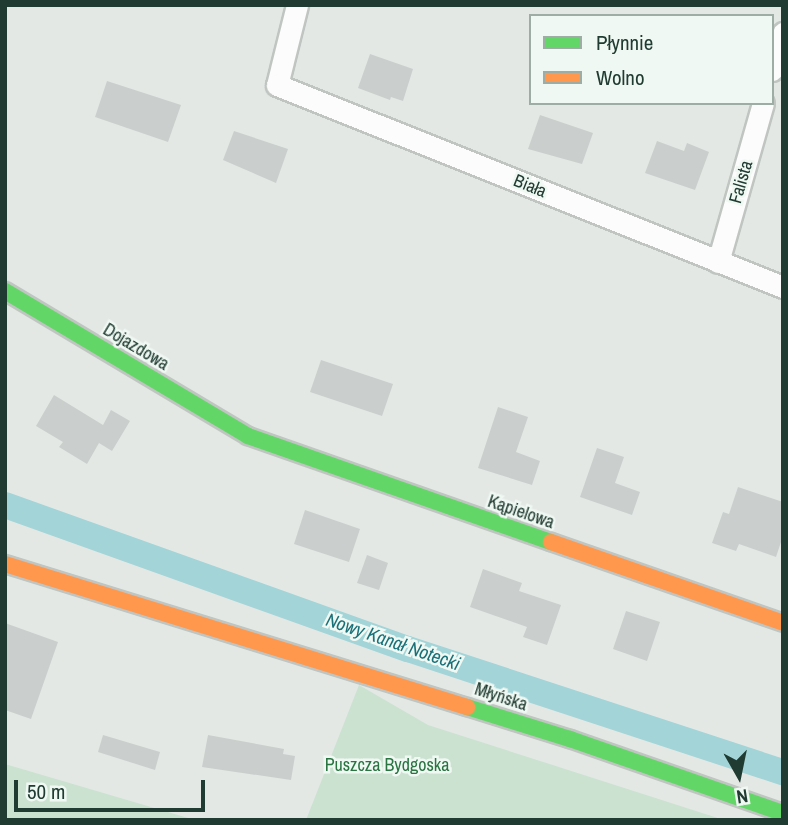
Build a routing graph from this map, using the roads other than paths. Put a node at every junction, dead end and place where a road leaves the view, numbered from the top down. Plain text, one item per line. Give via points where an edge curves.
1 (297, 5) edge
2 (783, 33) edge
3 (774, 64) edge
4 (762, 105) edge
5 (718, 262) junction
6 (783, 287) edge
7 (5, 291) edge
8 (248, 436) joint
9 (5, 564) edge
10 (783, 623) edge
11 (783, 813) edge

1 - 5 street, Biała via 277,85
2 - 3 street
4 - 5 street, Falista
5 - 6 street, Biała
7 - 8 street, Dojazdowa
8 - 10 street, Kąpielowa
9 - 11 street, Młyńska via 570,739

